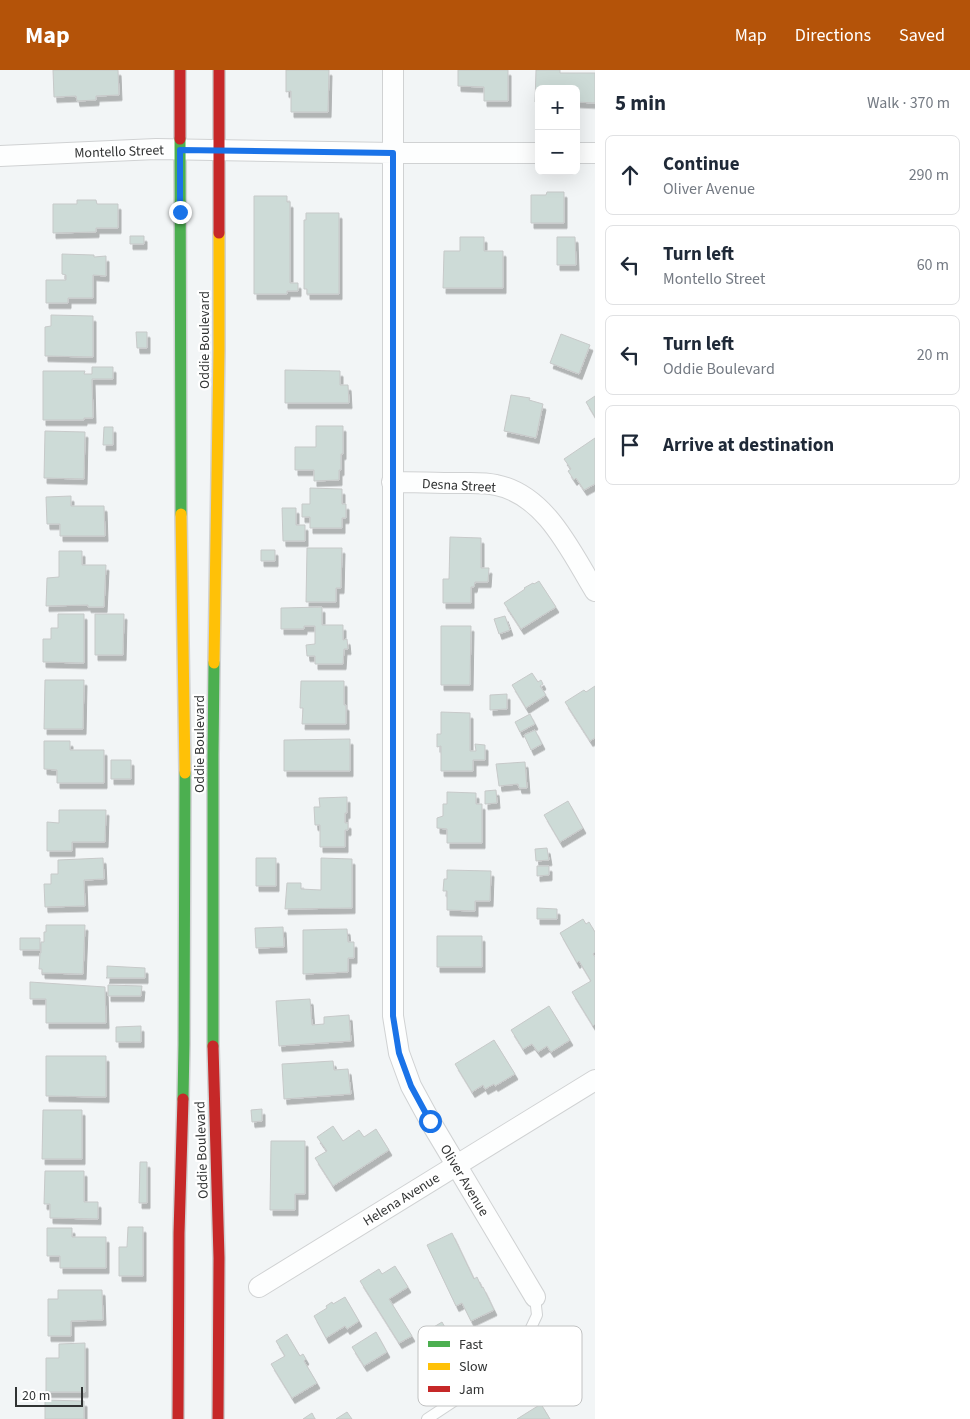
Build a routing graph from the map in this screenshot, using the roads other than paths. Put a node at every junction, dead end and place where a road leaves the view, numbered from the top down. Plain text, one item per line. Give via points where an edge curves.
1 (180, 70) edge
2 (219, 70) edge
3 (393, 70) edge
4 (180, 150) junction
5 (219, 150) junction
6 (595, 152) edge
7 (393, 153) junction
8 (535, 153) edge
9 (580, 153) edge
10 (0, 156) edge
11 (392, 482) junction
12 (595, 591) edge
13 (595, 1080) edge
14 (457, 1166) junction
15 (259, 1287) dead end
16 (535, 1297) joint
17 (532, 1326) edge
18 (447, 1406) edge
19 (178, 1419) edge
20 (218, 1419) edge
21 (427, 1419) edge

1 - 4 main road, Oddie Boulevard
2 - 5 main road, Oddie Boulevard
3 - 7 street, Oliver Avenue
4 - 5 street, Montello Street
4 - 10 street, Montello Street
4 - 19 main road, Oddie Boulevard via 180,449 185,736
5 - 7 street, Montello Street
5 - 20 main road, Oddie Boulevard via 213,923 219,1258
6 - 9 street
7 - 8 street, Montello Street
7 - 11 street, Oliver Avenue
11 - 12 street, Desna Street via 480,483 512,490 543,512
11 - 14 street, Oliver Avenue via 393,1016 399,1053 411,1086
13 - 14 street, Helena Avenue
14 - 15 street, Helena Avenue
14 - 16 street, Oliver Avenue
16 - 17 lane via 537,1315
18 - 21 lane

